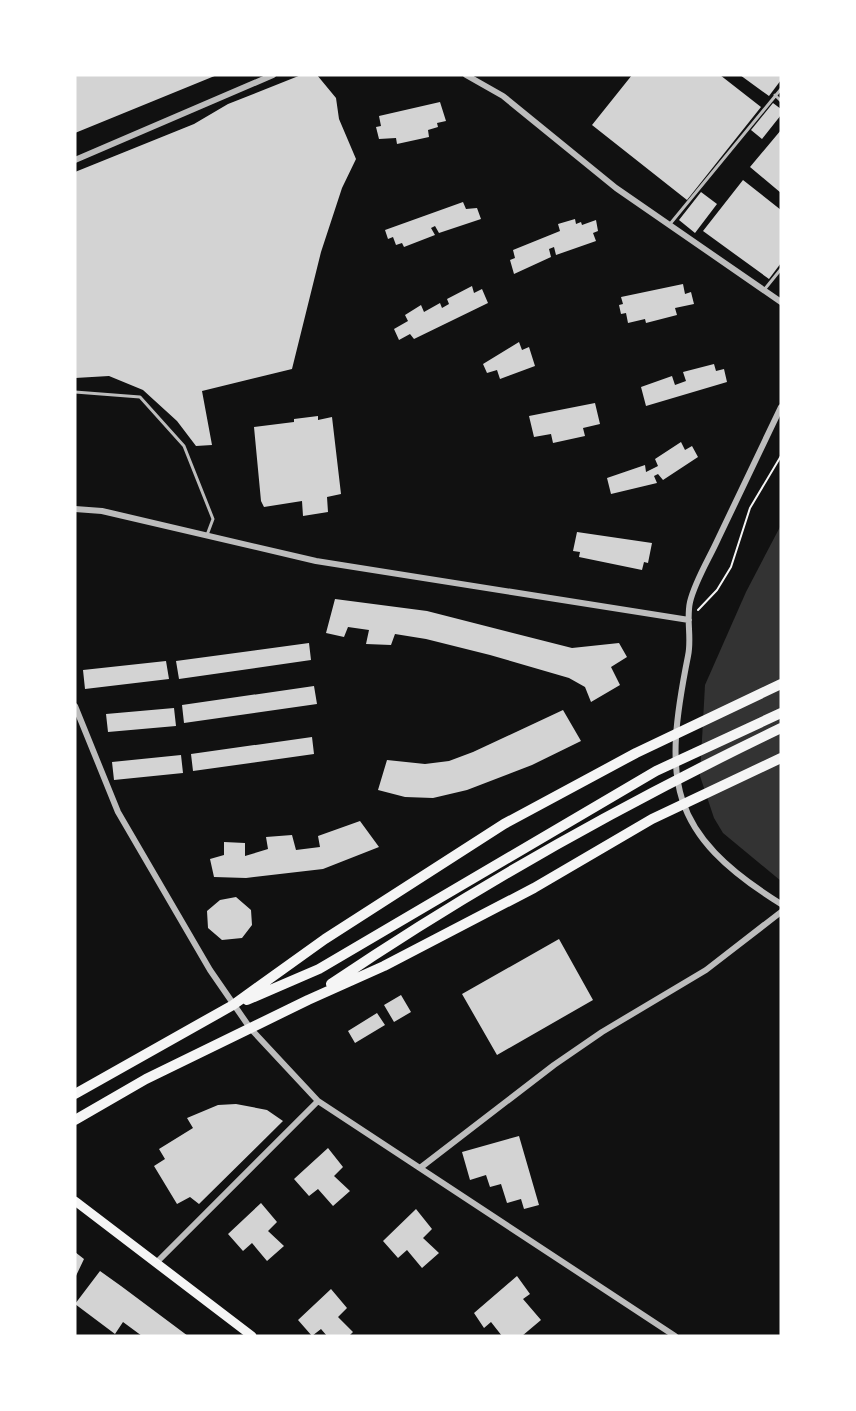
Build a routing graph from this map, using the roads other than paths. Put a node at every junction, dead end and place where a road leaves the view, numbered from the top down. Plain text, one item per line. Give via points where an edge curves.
1 (273, 75) edge
2 (466, 75) edge
3 (781, 89) edge
4 (775, 95) junction
5 (781, 100) edge
6 (75, 160) edge
7 (669, 225) junction
8 (781, 269) edge
9 (764, 290) junction
10 (781, 302) edge
11 (75, 392) edge
12 (781, 407) edge
13 (75, 509) edge
14 (207, 535) junction
15 (689, 620) junction
16 (781, 684) edge
17 (75, 706) edge
18 (781, 713) edge
19 (781, 728) edge
20 (781, 758) edge
21 (781, 904) edge
22 (781, 912) edge
23 (308, 1000) junction
24 (233, 1005) junction
25 (250, 1028) junction
26 (75, 1094) edge
27 (318, 1101) junction
28 (75, 1120) edge
29 (420, 1168) junction
30 (75, 1201) edge
31 (156, 1263) junction
32 (248, 1335) edge
33 (675, 1336) edge

1 - 6 street
2 - 7 street via 503,96 616,188
3 - 4 lane
4 - 5 lane
4 - 7 lane
7 - 9 street
8 - 9 lane
9 - 10 street
11 - 14 lane via 140,398 184,446 213,519
12 - 15 street via 693,592
13 - 14 street via 102,511
14 - 15 street via 316,561
15 - 21 street via 690,649 675,731 676,766 684,805 696,831 719,859
16 - 24 main road via 636,753 504,824 325,939
17 - 24 street via 118,812
18 - 24 main road via 656,771 319,969
19 - 23 main road via 606,815 406,933
20 - 23 main road via 652,819 534,888 384,966
22 - 29 street via 706,970 554,1065
23 - 25 main road
24 - 25 street
24 - 26 main road
25 - 27 street
25 - 28 main road via 146,1079
27 - 29 street
27 - 31 street
29 - 33 street
30 - 31 main road
31 - 32 main road

